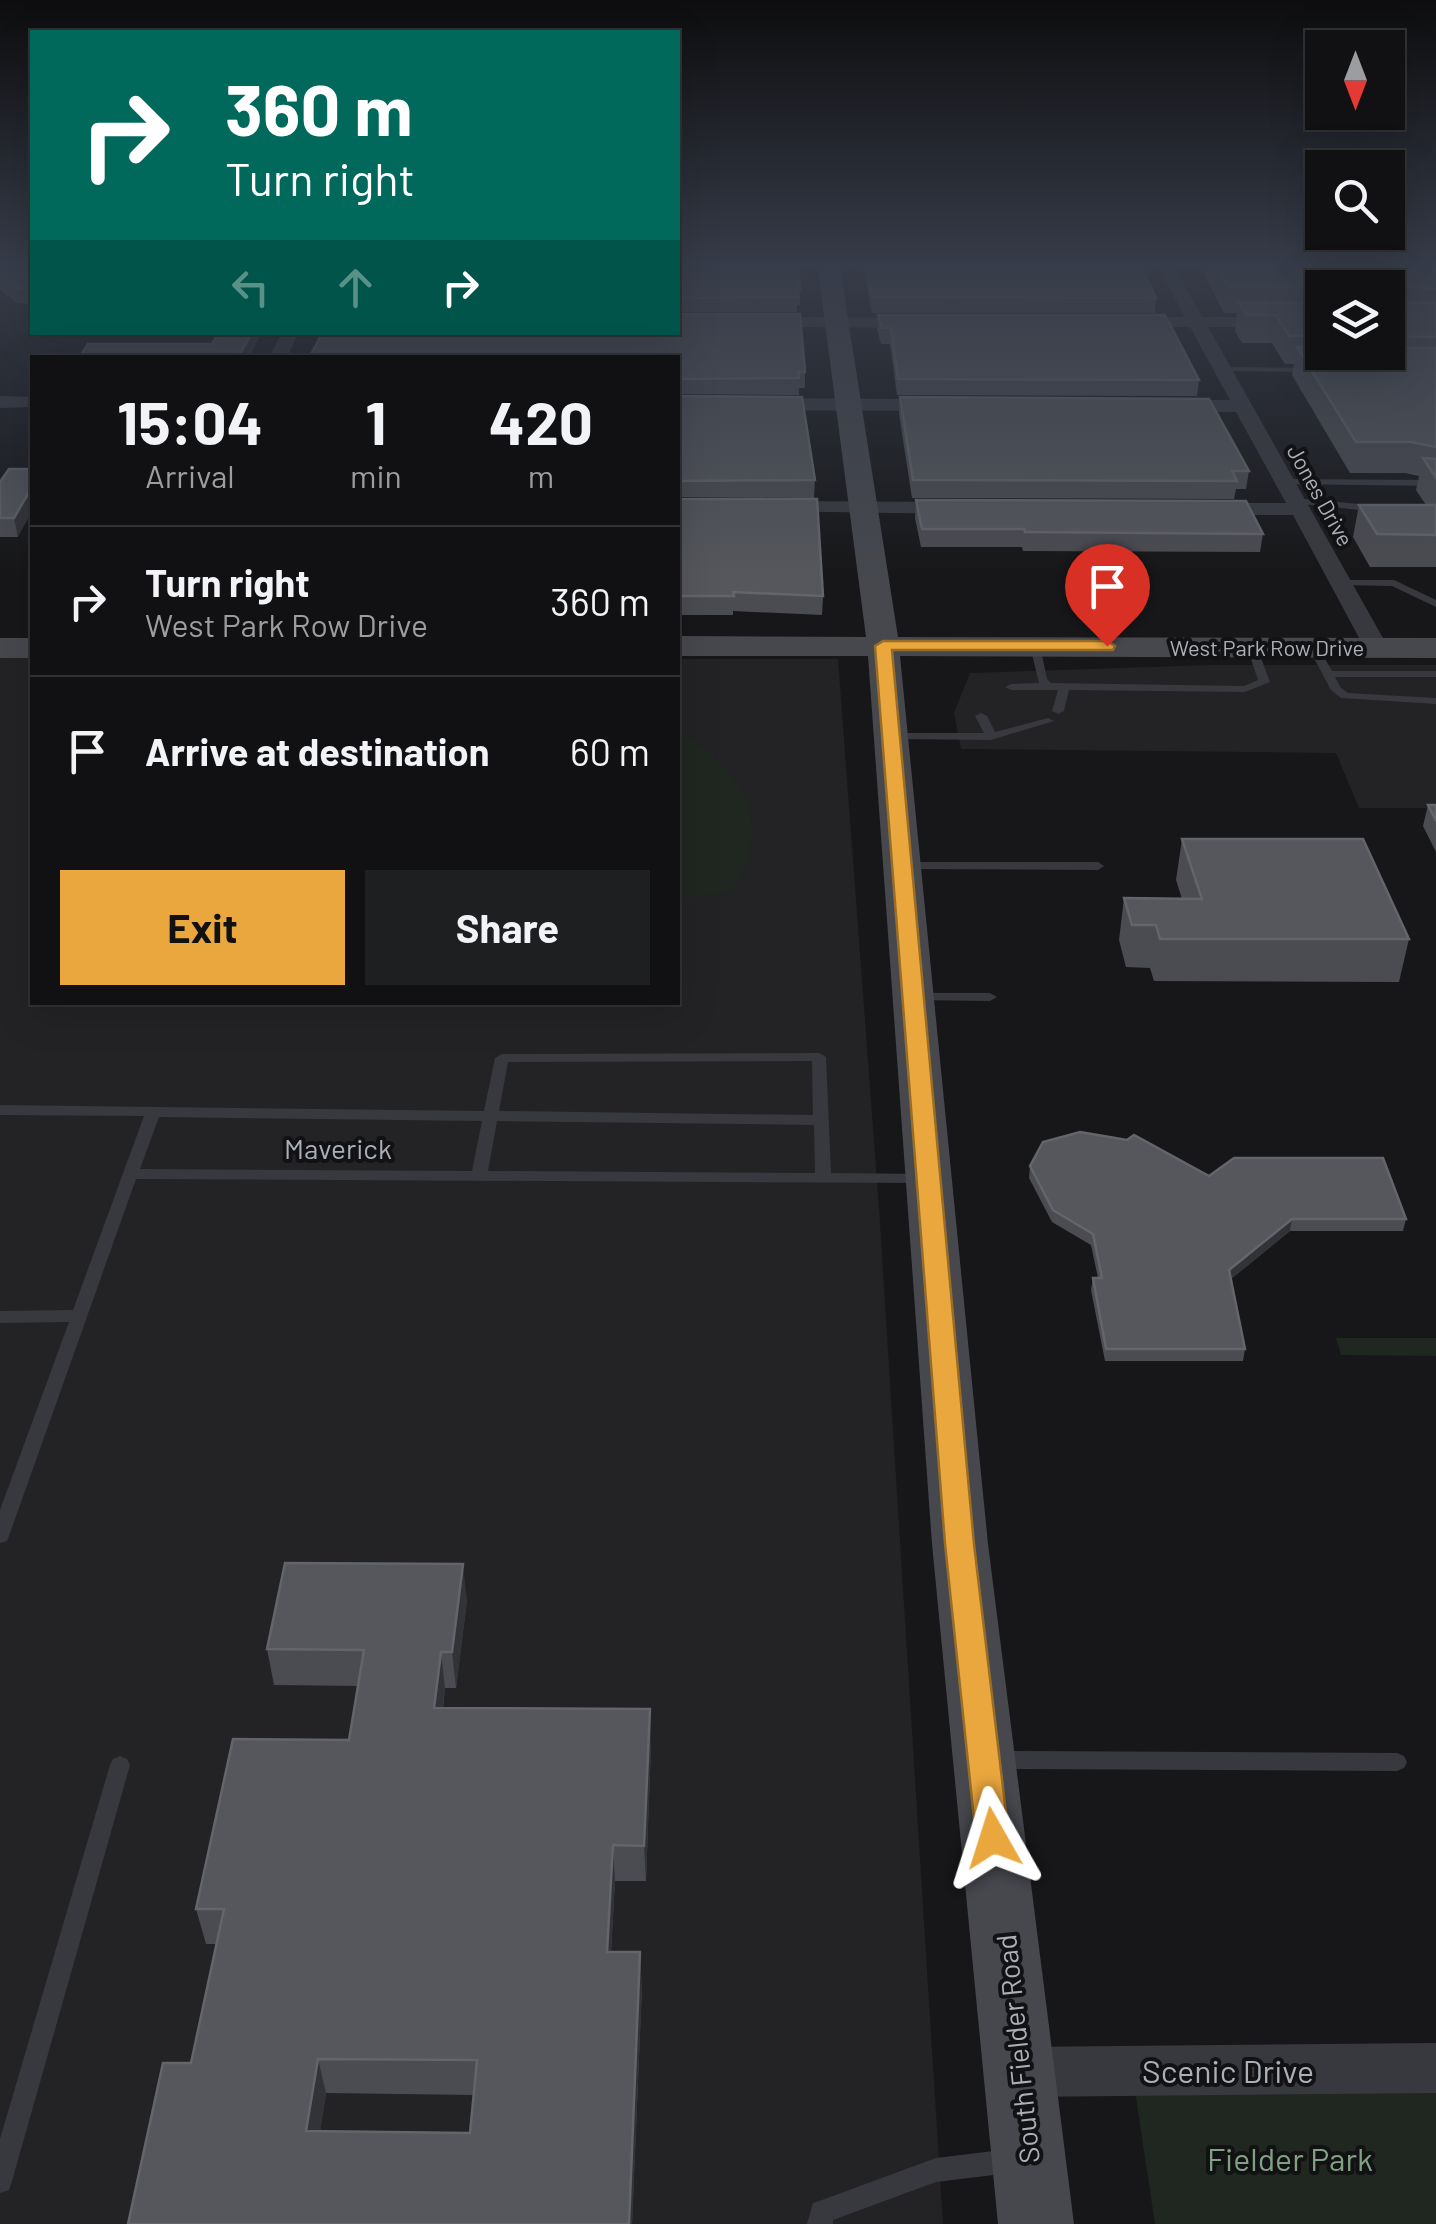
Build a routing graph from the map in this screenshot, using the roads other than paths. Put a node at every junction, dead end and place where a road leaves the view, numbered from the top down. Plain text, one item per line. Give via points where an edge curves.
1 (842, 366) edge
2 (1220, 366) edge
3 (1222, 369) junction
4 (1305, 370) edge
5 (0, 402) edge
6 (30, 402) edge
7 (680, 404) edge
8 (847, 404) junction
9 (972, 405) edge
10 (1146, 406) edge
11 (1242, 406) junction
12 (1436, 482) edge
13 (1293, 497) junction
14 (756, 508) edge
15 (861, 508) junction
16 (990, 508) edge
17 (1184, 508) edge
18 (1394, 514) edge
19 (1340, 582) junction
20 (1436, 604) edge
21 (680, 646) edge
22 (883, 646) junction
23 (1035, 646) junction
24 (1252, 647) junction
25 (1376, 647) junction
26 (0, 648) edge
27 (30, 648) edge
28 (1436, 648) edge
29 (1320, 661) junction
30 (1436, 674) edge
31 (1011, 686) dead end
32 (1064, 688) junction
33 (1046, 690) junction
34 (1028, 691) dead end
35 (1436, 701) edge
36 (1058, 710) dead end
37 (981, 716) dead end
38 (998, 720) dead end
39 (1048, 721) dead end
40 (1014, 725) dead end
41 (891, 736) junction
42 (992, 737) junction
43 (903, 866) junction
44 (1098, 866) dead end
45 (913, 997) junction
46 (990, 997) dead end
47 (0, 1110) edge
48 (153, 1112) junction
49 (491, 1116) junction
50 (821, 1120) junction
51 (134, 1174) junction
52 (480, 1176) junction
53 (823, 1178) junction
54 (929, 1179) junction
55 (81, 1316) junction
56 (0, 1317) edge
57 (0, 1536) edge
58 (984, 1760) junction
59 (1396, 1762) dead end
60 (120, 1764) dead end
61 (1436, 2068) edge
62 (1019, 2072) junction
63 (1029, 2158) junction
64 (0, 2181) edge
65 (820, 2224) edge
66 (1036, 2224) edge

1 - 8 main road, South Fielder Road
2 - 3 street, Jones Drive
3 - 4 lane
3 - 11 street, Jones Drive
5 - 6 street
7 - 8 street
8 - 9 street
8 - 15 main road, South Fielder Road
10 - 11 street
11 - 13 street, Jones Drive
12 - 13 lane
13 - 17 street
13 - 18 lane
13 - 19 street, Jones Drive
14 - 15 street
15 - 16 street
15 - 22 main road, South Fielder Road
19 - 20 lane via 1394,583
19 - 25 street, Jones Drive
21 - 22 main road, West Park Row Drive
22 - 23 main road, West Park Row Drive
22 - 41 main road, South Fielder Road
23 - 24 main road, West Park Row Drive
23 - 33 lane
24 - 29 main road, West Park Row Drive
24 - 32 lane via 1260,686
25 - 28 main road, West Park Row Drive
25 - 29 main road, West Park Row Drive
26 - 27 main road
29 - 30 lane
29 - 35 lane via 1337,690 1358,699
31 - 33 lane
32 - 33 lane
32 - 36 lane
33 - 34 lane
37 - 42 lane
38 - 42 lane
39 - 42 lane
40 - 42 lane
41 - 42 lane
41 - 43 main road, South Fielder Road
43 - 44 lane
43 - 45 main road, South Fielder Road
45 - 46 lane
45 - 54 main road, South Fielder Road
47 - 48 lane
48 - 49 lane
48 - 51 lane
49 - 50 lane
49 - 50 lane via 502,1058 819,1057
49 - 52 lane
50 - 53 lane
51 - 52 lane, Maverick
51 - 55 lane
52 - 53 lane, Maverick
53 - 54 lane, Maverick
54 - 58 main road, South Fielder Road
55 - 56 lane
55 - 57 lane
58 - 59 lane
58 - 62 main road, South Fielder Road
60 - 64 lane
61 - 62 street, Scenic Drive
62 - 63 main road, South Fielder Road
63 - 65 lane via 936,2170 822,2212
63 - 66 main road, South Fielder Road

